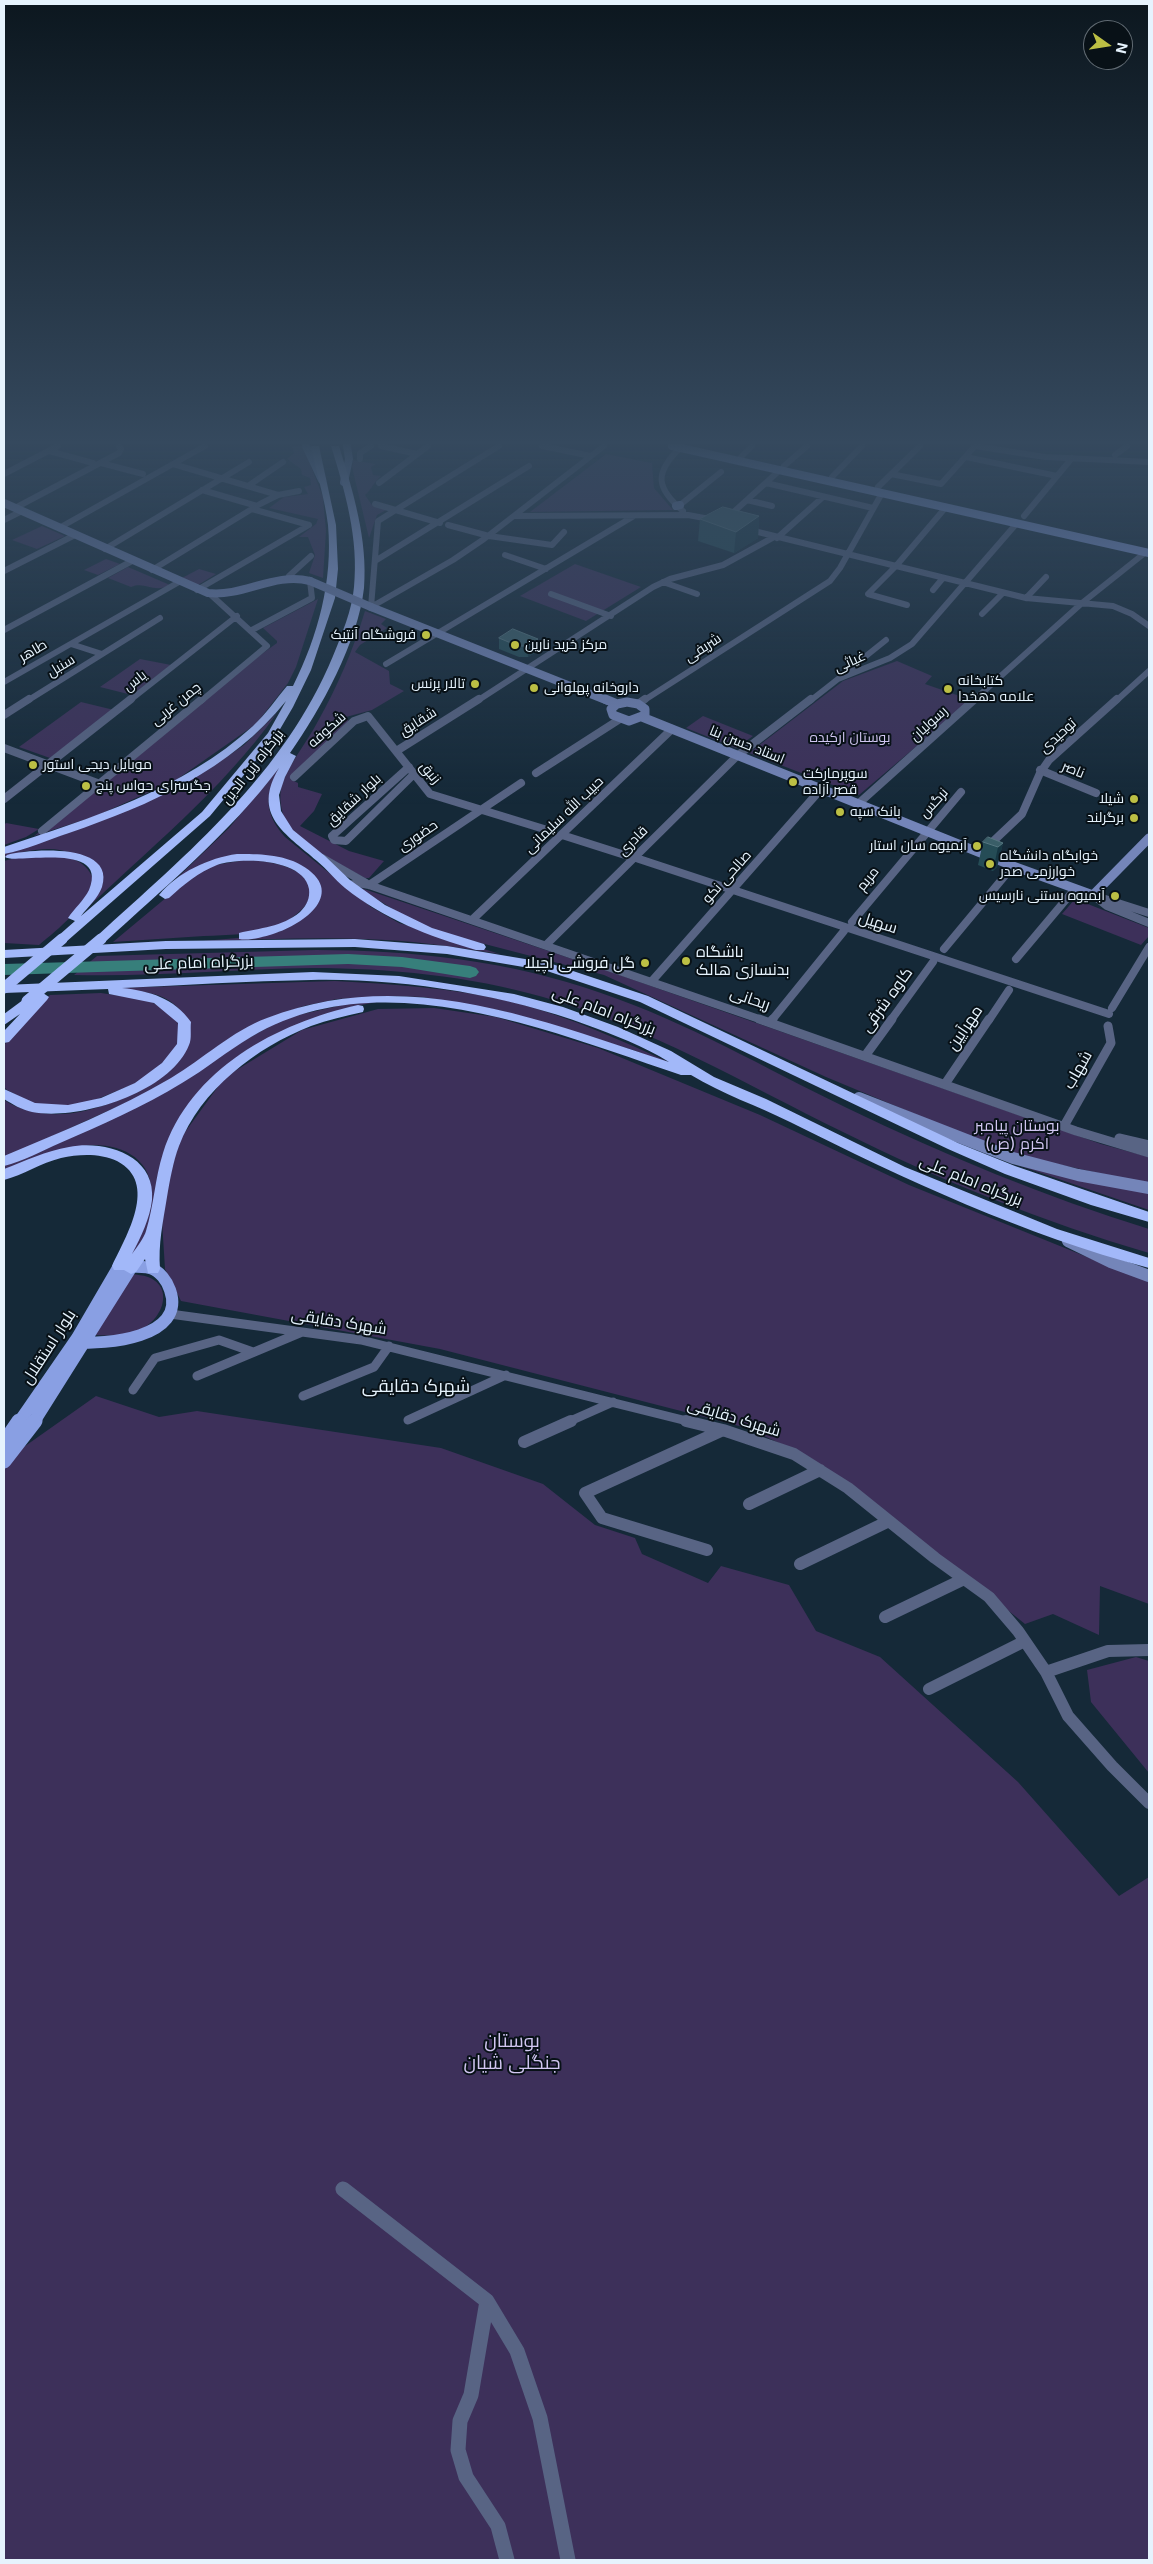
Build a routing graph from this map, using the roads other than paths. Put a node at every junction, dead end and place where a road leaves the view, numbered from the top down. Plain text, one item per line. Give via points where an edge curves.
1 (123, 566) edge
2 (142, 566) edge
3 (159, 566) edge
4 (238, 566) edge
5 (300, 566) edge
6 (333, 566) edge
7 (357, 566) edge
8 (375, 566) edge
9 (443, 566) edge
10 (539, 566) edge
11 (550, 566) edge
12 (724, 566) edge
13 (840, 566) edge
14 (896, 566) joint
15 (981, 566) edge
16 (1129, 566) edge
17 (546, 568) junction
18 (152, 570) junction
19 (289, 576) junction
20 (1046, 577) dead end
21 (943, 578) junction
22 (310, 581) junction
23 (179, 582) junction
24 (663, 582) junction
25 (966, 584) junction
26 (196, 590) junction
27 (933, 590) dead end
28 (1003, 593) junction
29 (210, 594) junction
30 (551, 594) dead end
31 (697, 594) dead end
32 (1026, 598) junction
33 (1082, 602) junction
34 (907, 605) dead end
35 (371, 607) junction
36 (982, 614) dead end
37 (236, 616) junction
38 (611, 616) junction
39 (160, 618) dead end
40 (1149, 626) edge
41 (4, 630) edge
42 (252, 630) junction
43 (438, 634) junction
44 (886, 640) dead end
45 (71, 644) junction
46 (102, 654) junction
47 (386, 664) dead end
48 (528, 669) junction
49 (306, 670) junction
50 (1149, 671) edge
51 (838, 679) junction
52 (4, 682) edge
53 (617, 704) junction
54 (638, 704) junction
55 (4, 715) edge
56 (642, 717) junction
57 (620, 719) junction
58 (306, 724) junction
59 (672, 730) junction
60 (4, 748) edge
61 (398, 750) junction
62 (737, 756) junction
63 (49, 765) junction
64 (409, 767) junction
65 (1040, 770) junction
66 (536, 773) dead end
67 (414, 774) junction
68 (294, 778) dead end
69 (521, 783) dead end
70 (100, 784) junction
71 (822, 789) junction
72 (960, 792) dead end
73 (1096, 793) dead end
74 (4, 800) edge
75 (858, 804) junction
76 (481, 809) junction
77 (544, 829) dead end
78 (42, 831) dead end
79 (926, 831) junction
80 (562, 835) junction
81 (1149, 838) edge
82 (4, 851) edge
83 (980, 853) junction
84 (318, 856) junction
85 (628, 856) dead end
86 (4, 859) edge
87 (639, 859) dead end
88 (1014, 866) junction
89 (369, 884) junction
90 (349, 885) junction
91 (732, 890) junction
92 (1074, 890) junction
93 (1093, 895) junction
94 (130, 912) junction
95 (1149, 913) edge
96 (473, 919) junction
97 (852, 922) dead end
98 (1149, 922) edge
99 (844, 931) dead end
100 (62, 939) junction
101 (547, 944) junction
102 (166, 945) junction
103 (4, 946) edge
104 (1149, 947) edge
105 (944, 949) dead end
106 (53, 952) junction
107 (4, 954) edge
108 (1016, 959) dead end
109 (933, 962) dead end
110 (549, 967) junction
111 (64, 970) junction
112 (652, 981) junction
113 (72, 986) junction
114 (4, 989) edge
115 (1010, 990) dead end
116 (426, 1002) junction
117 (4, 1021) edge
118 (770, 1022) junction
119 (1108, 1026) dead end
120 (4, 1039) edge
121 (865, 1056) junction
122 (709, 1080) junction
123 (823, 1084) junction
124 (945, 1084) junction
125 (4, 1094) edge
126 (1064, 1126) junction
127 (1149, 1145) edge
128 (1149, 1153) edge
129 (4, 1161) edge
130 (4, 1175) edge
131 (1149, 1188) edge
132 (1149, 1217) edge
133 (1052, 1233) junction
134 (152, 1234) junction
135 (1149, 1263) edge
136 (125, 1267) junction
137 (153, 1269) junction
138 (1149, 1276) edge
139 (170, 1314) junction
140 (302, 1332) junction
141 (86, 1343) junction
142 (389, 1346) junction
143 (252, 1352) junction
144 (506, 1375) junction
145 (197, 1376) dead end
146 (133, 1390) dead end
147 (303, 1396) dead end
148 (613, 1402) junction
149 (408, 1420) dead end
150 (723, 1430) junction
151 (524, 1442) dead end
152 (4, 1444) edge
153 (4, 1461) edge
154 (820, 1470) junction
155 (749, 1504) dead end
156 (889, 1521) junction
157 (707, 1550) dead end
158 (800, 1564) dead end
159 (964, 1579) junction
160 (885, 1617) dead end
161 (1025, 1641) junction
162 (1149, 1650) edge
163 (1046, 1672) junction
164 (929, 1689) dead end
165 (1149, 1803) edge
166 (343, 2189) dead end
167 (487, 2301) junction
168 (507, 2560) edge
169 (568, 2560) edge

1 - 41 street
2 - 18 main road
3 - 18 street
4 - 26 street
5 - 19 street
6 - 49 highway, بزرگراه زین الدین via 330,598
7 - 58 highway, بزرگراه زین الدین via 359,588 355,607 334,669
8 - 35 street
9 - 35 street
10 - 17 street
11 - 17 street
12 - 24 street, شقایق
13 - 54 street, شریفی via 825,584
14 - 21 street
14 - 34 street via 868,594
15 - 25 street, غیاثی
16 - 33 street, رسولیان
17 - 43 street
18 - 23 main road
19 - 22 main road
19 - 29 main road via 236,594
20 - 32 street
21 - 25 street
21 - 27 street
22 - 35 main road, bridge
22 - 42 street via 312,598
23 - 26 main road
23 - 45 street, طاهر
24 - 31 street
24 - 38 street, شقایق
25 - 28 street
25 - 51 street, غیاثی via 912,644 890,658
26 - 29 main road
28 - 32 street
28 - 36 street
29 - 37 street
30 - 38 street
32 - 33 street via 1058,603
33 - 40 street via 1120,608
33 - 75 street, رسولیان
35 - 43 main road
37 - 42 street
37 - 63 street, یاس
38 - 48 street, شقایق
39 - 46 street
42 - 70 street, چمن غربی via 268,644
43 - 47 street
43 - 48 main road
44 - 51 street
45 - 46 street, سنبل
45 - 52 street, طاهر
46 - 55 street, سنبل
48 - 53 main road
48 - 61 street, شقایق
49 - 82 highway via 256,729 231,750 189,776 102,818
49 - 100 highway, بزرگراه زین الدین via 272,734 206,814
50 - 65 street, توحیدی
51 - 62 street, غیاثی
53 - 54 main road
53 - 57 main road via 611,712
54 - 56 main road via 645,709
56 - 57 main road
56 - 59 main road, استاد حسن بنا
57 - 66 street
58 - 84 highway via 278,778 273,800 277,818 283,827
58 - 94 highway, بزرگراه زین الدین via 229,821
59 - 62 main road, استاد حسن بنا
59 - 80 street, حبیب الله سلیمانی
60 - 63 street
61 - 64 street, زنبق
61 - 68 street, شکوفه via 372,718 361,718 347,727
62 - 71 main road, استاد حسن بنا
62 - 101 street, قادری
63 - 70 street
63 - 74 street, یاس
64 - 67 street, زنبق
64 - 67 street, بلوار شقایق via 332,836 334,840 346,841
65 - 73 street, ناصر
65 - 83 street, توحیدی via 1021,816
67 - 76 street, زنبق via 430,794
69 - 76 street
70 - 78 street, چمن غربی
71 - 75 main road, استاد حسن بنا
71 - 91 street, صالحی نکو
72 - 79 street, نرگس
75 - 79 main road, استاد حسن بنا
76 - 77 street
76 - 89 street, حضوری
79 - 83 main road, استاد حسن بنا
79 - 97 street, مریم
80 - 85 street
80 - 96 street, حبیب الله سلیمانی
81 - 93 main road
83 - 88 main road, استاد حسن بنا
84 - 89 street
84 - 90 highway
86 - 100 highway via 34,853 63,853 94,870 95,888
87 - 91 street, سهیل
88 - 92 main road, استاد حسن بنا
88 - 105 street
89 - 90 street via 358,882
89 - 96 street, ریحانی
90 - 110 highway via 399,919 465,943
91 - 104 street, سهیل via 1110,1011
91 - 112 street, صالحی نکو
92 - 93 main road, استاد حسن بنا
92 - 108 street
93 - 95 street
93 - 98 street via 1107,906
94 - 102 highway via 156,902 203,868 237,858 264,858 290,864 313,883 316,891 310,907 284,927 250,936 206,938
94 - 111 highway, بزرگراه زین الدین, bridge
96 - 101 street, ریحانی
99 - 118 street
100 - 114 highway, بزرگراه زین الدین, bridge
101 - 112 street, ریحانی
102 - 106 highway, بزرگراه امام علی
102 - 110 highway, بزرگراه امام علی via 381,944 447,950
103 - 106 highway
106 - 107 highway, بزرگراه امام علی
109 - 121 street, کاوه شرقی
110 - 123 highway, بزرگراه امام علی via 644,1000
111 - 117 highway, بزرگراه زین الدین, bridge
111 - 120 highway, bridge
112 - 118 street, ریحانی
113 - 114 highway, بزرگراه امام علی
113 - 122 highway, بزرگراه امام علی via 313,976 443,985 558,1010 666,1054
113 - 125 highway via 144,996 165,1003 181,1017 185,1027 184,1043 177,1057 140,1086 80,1108 29,1107
115 - 124 street, مهرآیین
116 - 122 highway via 469,1007 538,1023
116 - 129 highway via 396,999 348,1001 306,1009 272,1021 240,1037 151,1095
116 - 134 highway via 373,1006 322,1018 288,1032 235,1065 213,1085 180,1128 167,1163
118 - 121 street, ریحانی
119 - 126 street, شهاب via 1111,1043
121 - 124 street, ریحانی
122 - 133 highway, بزرگراه امام علی via 761,1102 900,1171
123 - 131 main road via 1013,1158 1078,1175
123 - 132 highway, بزرگراه امام علی via 1010,1170
124 - 126 street, ریحانی
126 - 127 street, ریحانی via 1078,1126
126 - 128 street, ریحانی
130 - 136 highway via 58,1154 78,1151 118,1155 135,1164 145,1180 145,1199
133 - 135 highway, بزرگراه امام علی
133 - 138 main road via 1111,1262
134 - 136 highway
134 - 137 highway via 150,1254
136 - 137 main road
136 - 141 main road, بلوار استقلال
137 - 139 main road via 163,1277 170,1291
139 - 140 street, شهرک دقایقی
139 - 141 main road via 144,1333 123,1341
140 - 142 street, شهرک دقایقی
140 - 143 street
141 - 152 main road, بلوار استقلال
141 - 153 main road, بلوار استقلال
142 - 144 street, شهرک دقایقی
142 - 147 street via 374,1367
143 - 145 street
143 - 146 street via 219,1340 156,1358
144 - 148 street, شهرک دقایقی
144 - 149 street
148 - 150 street, شهرک دقایقی
148 - 151 street
150 - 154 street, شهرک دقایقی via 794,1454
150 - 157 street via 585,1493 602,1518
154 - 155 street
154 - 156 street, شهرک دقایقی
156 - 158 street
156 - 159 street, شهرک دقایقی
159 - 160 street
159 - 161 street, شهرک دقایقی via 989,1597
161 - 163 street, شهرک دقایقی
161 - 164 street
162 - 163 street via 1124,1647 1096,1652
163 - 165 street, شهرک دقایقی via 1068,1716
166 - 167 street
167 - 168 street via 471,2395 460,2421 458,2450 466,2477 498,2526
167 - 169 street via 517,2351 540,2418

